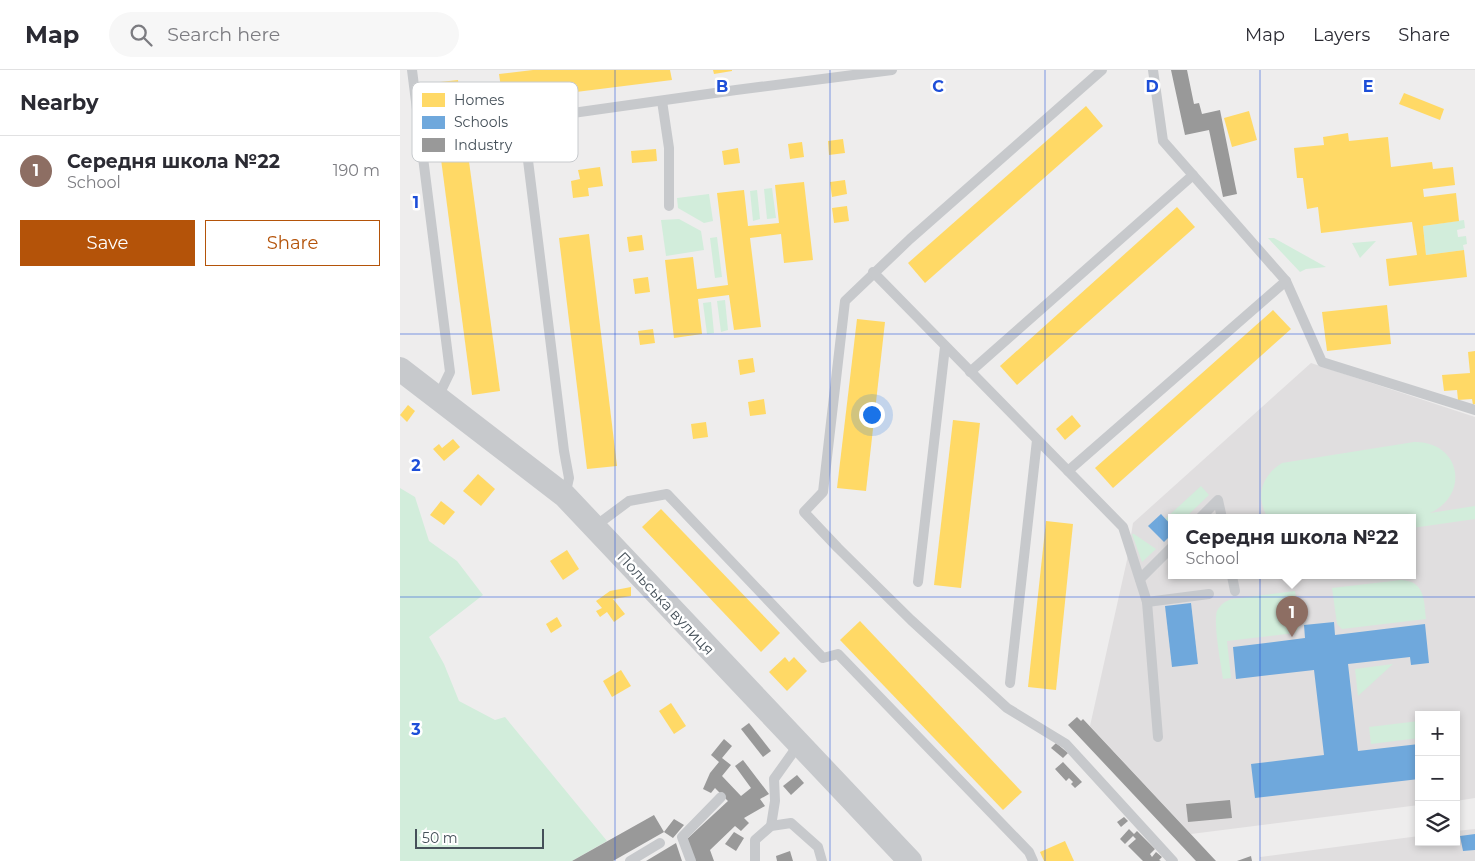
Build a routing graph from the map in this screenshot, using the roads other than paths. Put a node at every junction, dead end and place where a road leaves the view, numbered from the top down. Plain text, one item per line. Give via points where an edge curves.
1 (892, 70) edge
2 (1102, 70) edge
3 (1153, 70) edge
4 (662, 101) junction
5 (578, 113) edge
6 (424, 162) edge
7 (529, 162) edge
8 (1193, 175) junction
9 (669, 206) dead end
10 (873, 272) junction
11 (1286, 281) junction
12 (945, 347) junction
13 (400, 369) edge
14 (970, 372) junction
15 (437, 399) junction
16 (1475, 410) edge
17 (1037, 440) junction
18 (1068, 471) junction
19 (565, 496) junction
20 (1204, 514) edge
21 (1221, 514) edge
22 (594, 527) junction
23 (1168, 551) edge
24 (1140, 579) junction
25 (1233, 579) edge
26 (918, 582) dead end
27 (1235, 591) dead end
28 (1209, 594) dead end
29 (1147, 602) junction
30 (1010, 684) dead end
31 (1158, 738) dead end
32 (799, 744) junction
33 (721, 796) dead end
34 (772, 826) junction
35 (660, 843) dead end
36 (630, 861) edge
37 (691, 861) edge
38 (755, 861) edge
39 (822, 861) edge
40 (910, 861) edge
41 (1033, 861) edge
42 (1173, 861) edge

1 - 4 lane
2 - 10 lane
3 - 8 lane via 1163,141
4 - 5 lane
4 - 9 lane via 669,148
6 - 15 lane via 450,372
7 - 19 lane via 569,478
8 - 11 lane
8 - 14 lane
10 - 12 lane
10 - 42 lane via 845,301 823,492 804,512 911,620 1006,708 1066,744
11 - 16 lane via 1322,362
11 - 18 lane
12 - 14 lane
12 - 26 lane
13 - 15 street, Польська вулиця
14 - 17 lane
15 - 19 street, Польська вулиця
17 - 18 lane
17 - 30 lane
18 - 24 lane via 1123,527
19 - 22 street, Польська вулиця
20 - 21 lane via 1218,500
22 - 32 street, Польська вулиця
22 - 41 lane via 629,501 667,494 823,658 838,654 1029,852
23 - 24 lane
24 - 29 lane
25 - 27 lane
28 - 29 lane
29 - 31 lane
32 - 34 lane via 774,779 776,801
32 - 40 street, Польська вулиця
33 - 37 lane via 682,837
34 - 38 lane via 755,840
34 - 39 lane via 791,823 818,847
35 - 36 lane

